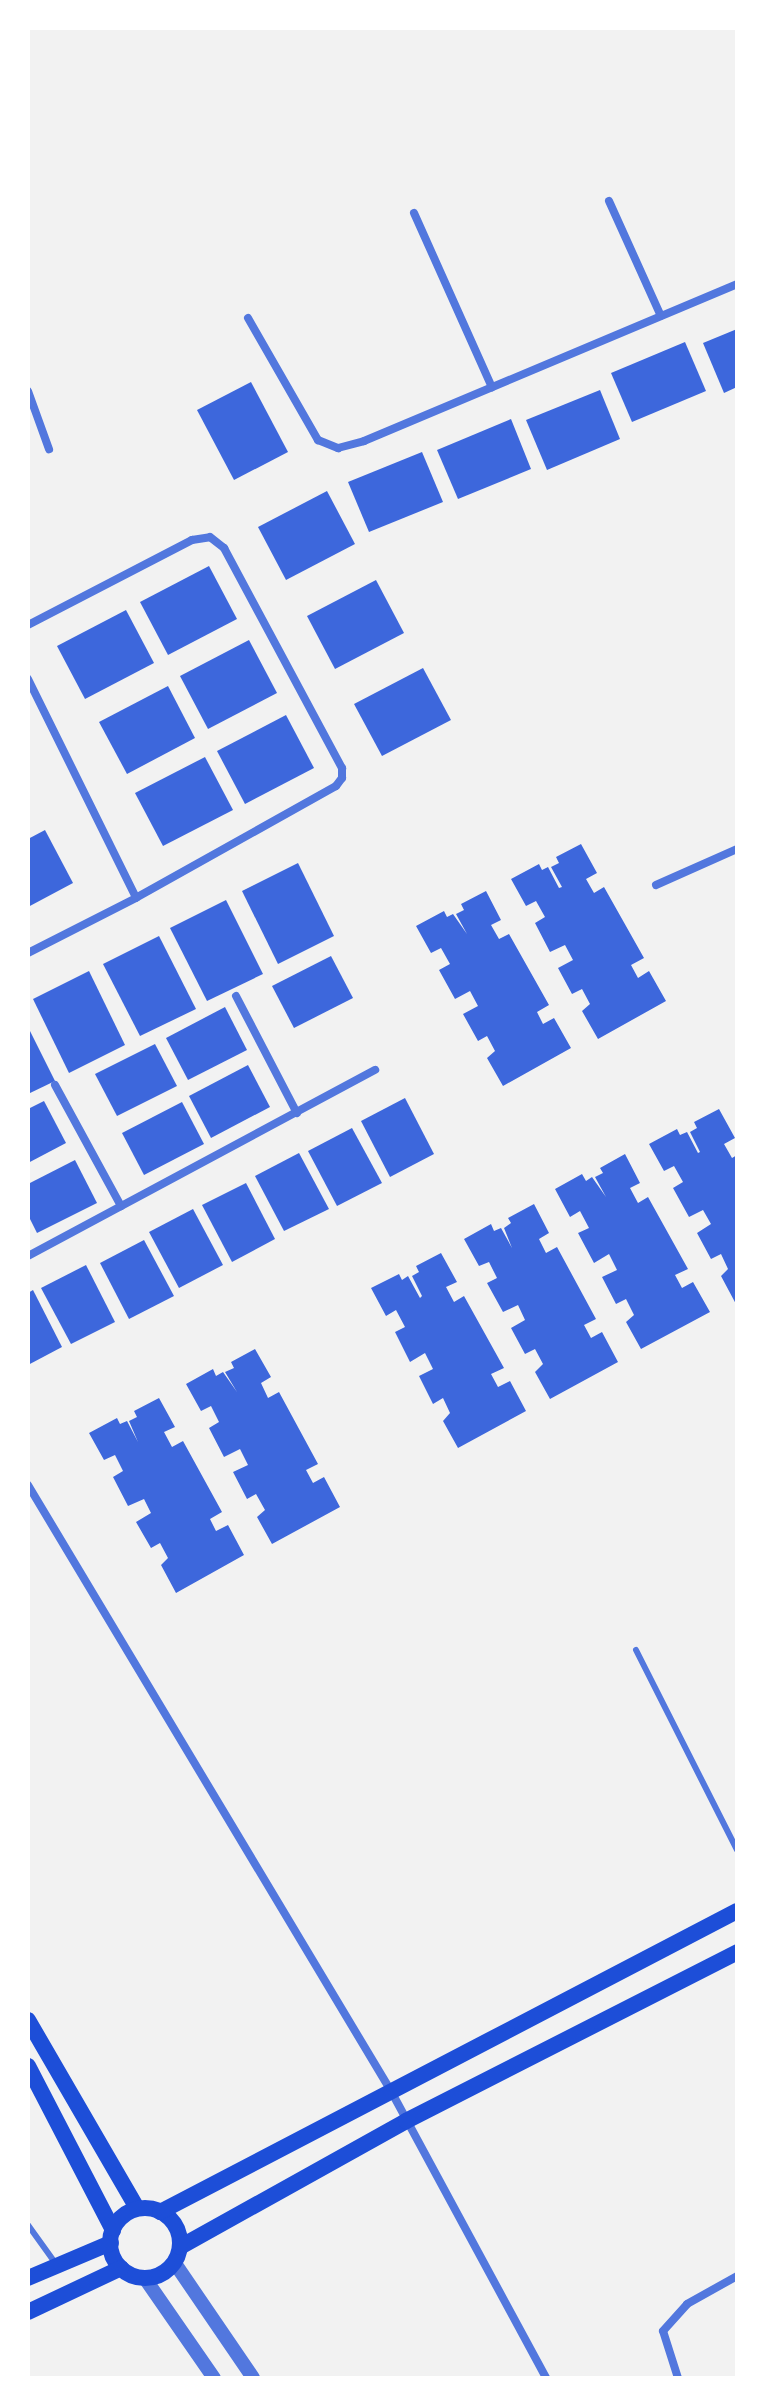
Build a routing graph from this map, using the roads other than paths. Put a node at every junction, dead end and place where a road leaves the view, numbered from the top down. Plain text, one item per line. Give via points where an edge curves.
1 (609, 201) dead end
2 (414, 213) dead end
3 (737, 284) edge
4 (661, 316) junction
5 (248, 318) dead end
6 (492, 387) junction
7 (28, 391) edge
8 (49, 449) dead end
9 (28, 625) edge
10 (28, 679) edge
11 (737, 849) edge
12 (656, 885) dead end
13 (136, 898) junction
14 (28, 953) edge
15 (236, 996) dead end
16 (375, 1070) dead end
17 (55, 1085) dead end
18 (297, 1113) junction
19 (121, 1206) junction
20 (28, 1256) edge
21 (28, 1485) edge
22 (636, 1650) dead end
23 (737, 1850) edge
24 (737, 1911) edge
25 (737, 1952) edge
26 (28, 2020) edge
27 (28, 2066) edge
28 (391, 2091) junction
29 (406, 2121) junction
30 (137, 2208) junction
31 (160, 2212) junction
32 (28, 2225) edge
33 (112, 2236) junction
34 (177, 2255) junction
35 (57, 2266) junction
36 (121, 2268) junction
37 (737, 2276) edge
38 (144, 2277) junction
39 (28, 2278) edge
40 (28, 2312) edge
41 (214, 2378) edge
42 (253, 2378) edge
43 (546, 2378) edge
44 (678, 2378) edge

1 - 4 street
2 - 6 street
3 - 4 street
4 - 6 street
5 - 6 street via 318,440 338,448
7 - 8 street
9 - 13 street via 192,540 210,537 224,548 342,768 336,786
10 - 13 street
11 - 12 street
13 - 14 street
15 - 18 street
16 - 18 street
17 - 19 street
18 - 19 street
19 - 20 street
21 - 28 street
22 - 23 lane
24 - 28 main road
25 - 29 main road
26 - 30 main road
27 - 33 main road
28 - 29 street
28 - 31 main road
29 - 34 main road
29 - 43 street
30 - 31 main road
30 - 33 main road via 125,2214
31 - 34 main road via 178,2229
32 - 35 lane
33 - 35 main road
33 - 36 main road
34 - 38 main road via 162,2273
34 - 42 street
35 - 39 main road
36 - 38 main road
36 - 40 main road
37 - 44 street via 687,2304 663,2331
38 - 41 street

